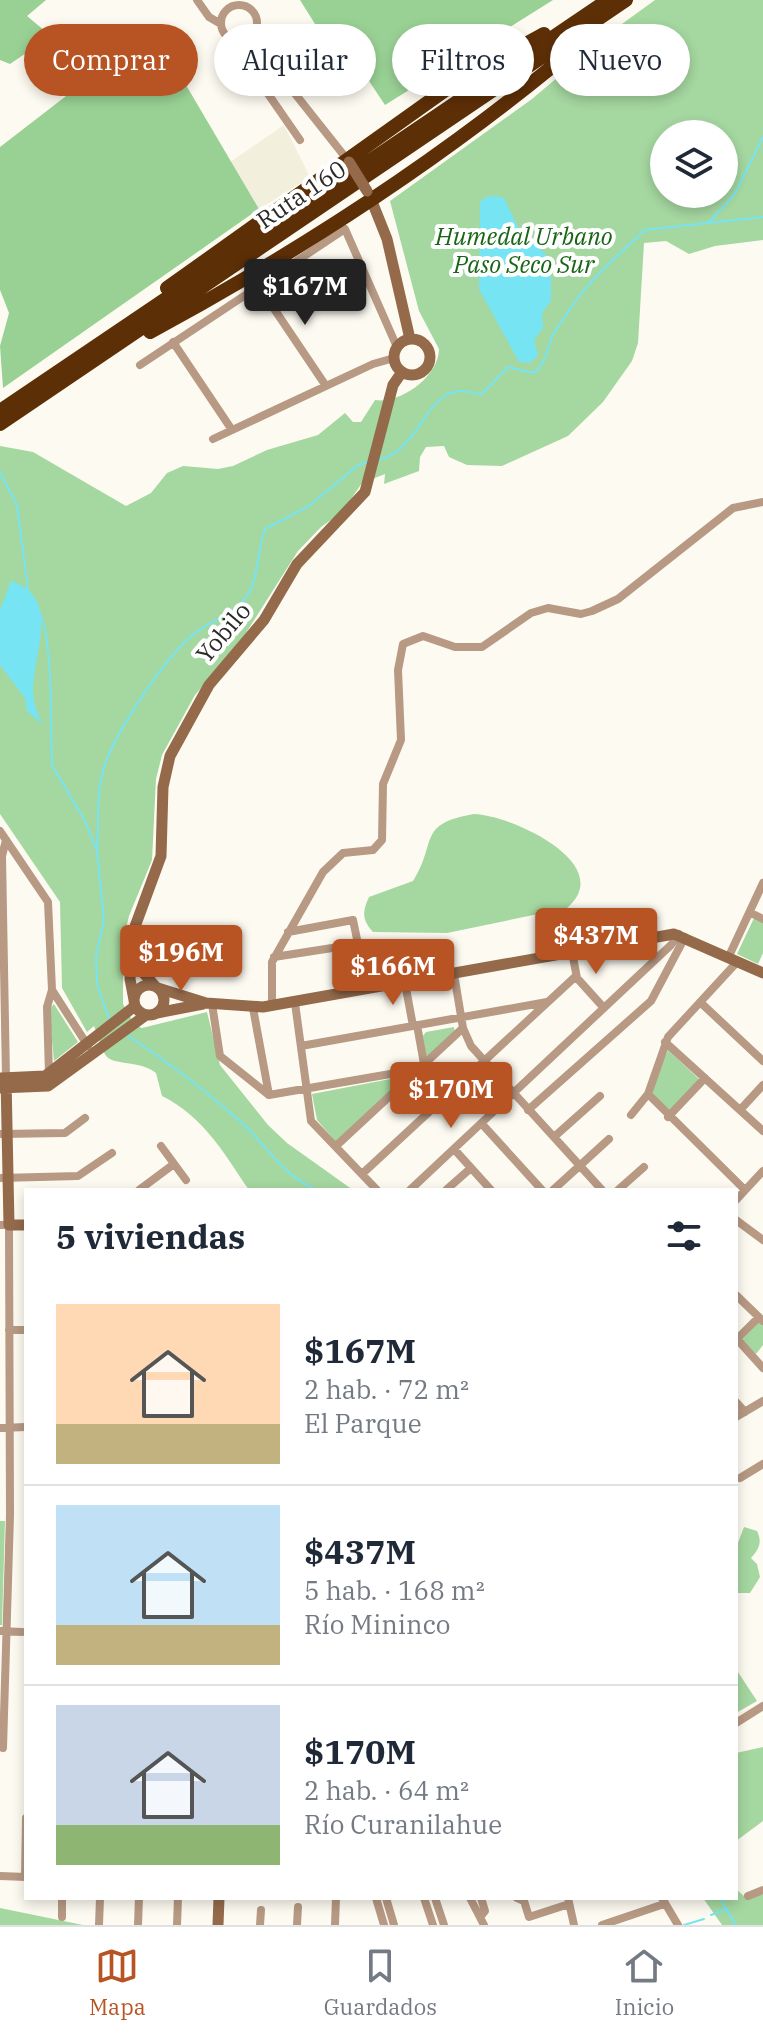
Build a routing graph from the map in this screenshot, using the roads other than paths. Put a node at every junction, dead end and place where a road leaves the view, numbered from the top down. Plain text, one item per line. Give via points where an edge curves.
1 (197, 0) edge
2 (628, 0) edge
3 (605, 2) edge
4 (221, 24) joint
5 (255, 24) edge
6 (270, 96) edge
7 (297, 96) edge
8 (300, 140) dead end
9 (347, 160) junction
10 (369, 194) junction
11 (258, 285) junction
12 (410, 339) junction
13 (101, 342) junction
14 (173, 342) junction
15 (395, 352) junction
16 (140, 365) dead end
17 (80, 370) junction
18 (402, 372) junction
19 (326, 386) junction
20 (0, 411) edge
21 (0, 424) edge
22 (232, 430) junction
23 (213, 439) dead end
24 (763, 502) edge
25 (0, 831) edge
26 (6, 840) junction
27 (1, 856) edge
28 (763, 881) edge
29 (751, 913) junction
30 (763, 919) edge
31 (288, 932) junction
32 (682, 935) junction
33 (132, 945) junction
34 (572, 952) junction
35 (274, 957) junction
36 (733, 959) junction
37 (763, 973) edge
38 (454, 974) junction
39 (576, 976) junction
40 (405, 983) junction
41 (157, 987) junction
42 (52, 990) junction
43 (547, 1002) junction
44 (700, 1002) junction
45 (295, 1003) junction
46 (209, 1004) junction
47 (272, 1006) junction
48 (253, 1008) junction
49 (604, 1008) junction
50 (133, 1010) junction
51 (151, 1014) junction
52 (462, 1018) junction
53 (415, 1026) junction
54 (463, 1028) junction
55 (665, 1042) junction
56 (94, 1046) junction
57 (301, 1046) junction
58 (484, 1061) junction
59 (763, 1061) edge
60 (422, 1066) junction
61 (49, 1074) junction
62 (705, 1078) junction
63 (3, 1083) edge
64 (763, 1085) edge
65 (308, 1090) junction
66 (514, 1094) junction
67 (648, 1094) junction
68 (269, 1095) junction
69 (600, 1096) dead end
70 (528, 1110) junction
71 (740, 1110) junction
72 (631, 1115) dead end
73 (668, 1117) junction
74 (85, 1118) dead end
75 (482, 1124) junction
76 (763, 1131) edge
77 (3, 1134) edge
78 (554, 1137) junction
79 (609, 1139) dead end
80 (161, 1146) dead end
81 (336, 1146) junction
82 (454, 1149) junction
83 (112, 1153) dead end
84 (174, 1164) junction
85 (580, 1165) junction
86 (644, 1167) dead end
87 (471, 1168) junction
88 (763, 1171) edge
89 (362, 1174) junction
90 (4, 1178) edge
91 (186, 1180) dead end
92 (142, 1188) edge
93 (375, 1188) edge
94 (412, 1188) edge
95 (448, 1188) edge
96 (489, 1188) edge
97 (540, 1188) edge
98 (555, 1188) edge
99 (600, 1188) edge
100 (620, 1188) edge
101 (745, 1190) junction
102 (738, 1198) edge
103 (738, 1221) edge
104 (5, 1225) edge
105 (763, 1240) edge
106 (4, 1294) edge
107 (738, 1297) edge
108 (758, 1317) edge
109 (9, 1330) junction
110 (24, 1330) edge
111 (738, 1337) edge
112 (738, 1339) edge
113 (763, 1368) edge
114 (763, 1401) edge
115 (738, 1404) edge
116 (745, 1412) junction
117 (738, 1416) edge
118 (5, 1428) edge
119 (763, 1464) edge
120 (740, 1478) dead end
121 (0, 1514) edge
122 (10, 1515) junction
123 (3, 1631) edge
124 (22, 1632) dead end
125 (763, 1706) edge
126 (738, 1722) edge
127 (5, 1748) edge
128 (0, 1876) edge
129 (24, 1877) edge
130 (763, 1890) edge
131 (748, 1896) dead end
132 (62, 1900) edge
133 (100, 1900) edge
134 (139, 1900) edge
135 (178, 1900) edge
136 (219, 1900) edge
137 (336, 1900) edge
138 (377, 1900) edge
139 (387, 1900) edge
140 (425, 1900) edge
141 (436, 1900) edge
142 (471, 1900) edge
143 (482, 1900) edge
144 (522, 1900) edge
145 (568, 1901) edge
146 (663, 1901) edge
147 (298, 1907) dead end
148 (261, 1910) dead end
149 (62, 1917) dead end
150 (483, 1921) edge
151 (99, 1925) edge
152 (138, 1925) edge
153 (177, 1925) edge
154 (218, 1925) edge
155 (260, 1925) edge
156 (297, 1925) edge
157 (335, 1925) edge
158 (384, 1925) edge
159 (394, 1925) edge
160 (433, 1925) edge
161 (444, 1925) edge
162 (574, 1925) edge
163 (602, 1925) edge
164 (678, 1925) edge

1 - 4 street
2 - 10 highway via 510,103
2 - 17 highway, Ruta 160
3 - 9 highway via 473,72
3 - 13 highway, Ruta 160
4 - 5 street via 229,8 246,7
6 - 8 street
7 - 9 street
9 - 10 main road, bridge
9 - 13 highway via 192,267
10 - 12 main road via 387,239
10 - 17 highway via 237,285
11 - 14 street
11 - 15 street via 345,229
11 - 19 street
12 - 15 main road
12 - 18 main road via 425,344 429,363 417,374
13 - 20 highway, Ruta 160
14 - 16 street
14 - 22 street
15 - 18 main road
15 - 19 street
17 - 21 highway, Ruta 160
18 - 33 main road, Yobilo via 393,385 361,499 302,557 264,620 214,676 173,749 164,780 161,856
19 - 22 street
22 - 23 street
24 - 31 street via 733,508 618,599 592,611 548,608 531,613 482,647 455,647 423,636 403,644 398,670 401,740 383,784 382,840 373,850 343,853 331,861
25 - 26 street
26 - 27 street
26 - 42 street via 50,906
27 - 63 street
28 - 29 street
29 - 30 street
29 - 36 street
31 - 35 street
31 - 35 street via 353,920 358,944
32 - 34 main road
32 - 36 main road
32 - 49 street
32 - 70 street via 651,1001
33 - 41 main road via 140,969
33 - 50 main road, Yobilo
34 - 38 main road
34 - 39 street
35 - 47 street
36 - 37 main road
36 - 44 street
38 - 40 main road
38 - 52 street
39 - 43 street
39 - 49 street
40 - 45 main road
40 - 53 street
41 - 46 main road
41 - 50 main road via 141,987
41 - 51 main road via 164,1001
42 - 56 street
42 - 61 street via 47,1007
43 - 52 street
43 - 58 street
44 - 55 street
44 - 59 street
45 - 47 main road
45 - 57 street
46 - 48 main road
46 - 51 main road
46 - 68 street via 220,1056
47 - 48 main road
48 - 68 street
49 - 66 street
50 - 51 main road
50 - 56 main road
52 - 53 street
52 - 54 street
53 - 57 street
53 - 60 street
54 - 58 street
54 - 60 street
55 - 62 street
55 - 67 street
56 - 61 main road
56 - 63 main road via 48,1086
57 - 65 street
58 - 66 street
58 - 89 street
60 - 65 street
60 - 81 street
61 - 63 main road
62 - 71 street
62 - 73 street
63 - 77 main road
64 - 71 street
65 - 68 street
65 - 81 street via 311,1121
66 - 70 street
66 - 75 street
67 - 72 street
67 - 73 street
69 - 78 street
70 - 78 street
71 - 76 street
73 - 101 street
74 - 77 street via 65,1133
75 - 82 street
75 - 97 street
77 - 90 main road
78 - 85 street
79 - 85 street
80 - 84 street
81 - 89 street
82 - 87 street
82 - 94 street
83 - 90 street via 78,1176
84 - 91 street
84 - 92 street
85 - 98 street
85 - 99 street
86 - 100 street
87 - 95 street
87 - 96 street
88 - 101 street
89 - 93 street
90 - 104 main road
101 - 102 street
103 - 105 street
104 - 106 street
106 - 109 street
107 - 108 street
108 - 111 street
109 - 110 street
109 - 118 street
112 - 113 street
114 - 116 street
115 - 116 street
116 - 117 street
118 - 122 street
119 - 120 street
121 - 122 street
122 - 123 street
123 - 124 street
123 - 127 street
125 - 126 street
128 - 129 street
130 - 131 street
132 - 149 street
133 - 151 street
134 - 152 street
135 - 153 street
136 - 154 main road
137 - 157 street
138 - 158 street
139 - 159 street
140 - 160 street
141 - 161 street
142 - 150 street
143 - 150 street
144 - 145 street via 529,1917
145 - 162 street
146 - 163 street
146 - 164 street
147 - 156 street
148 - 155 street

